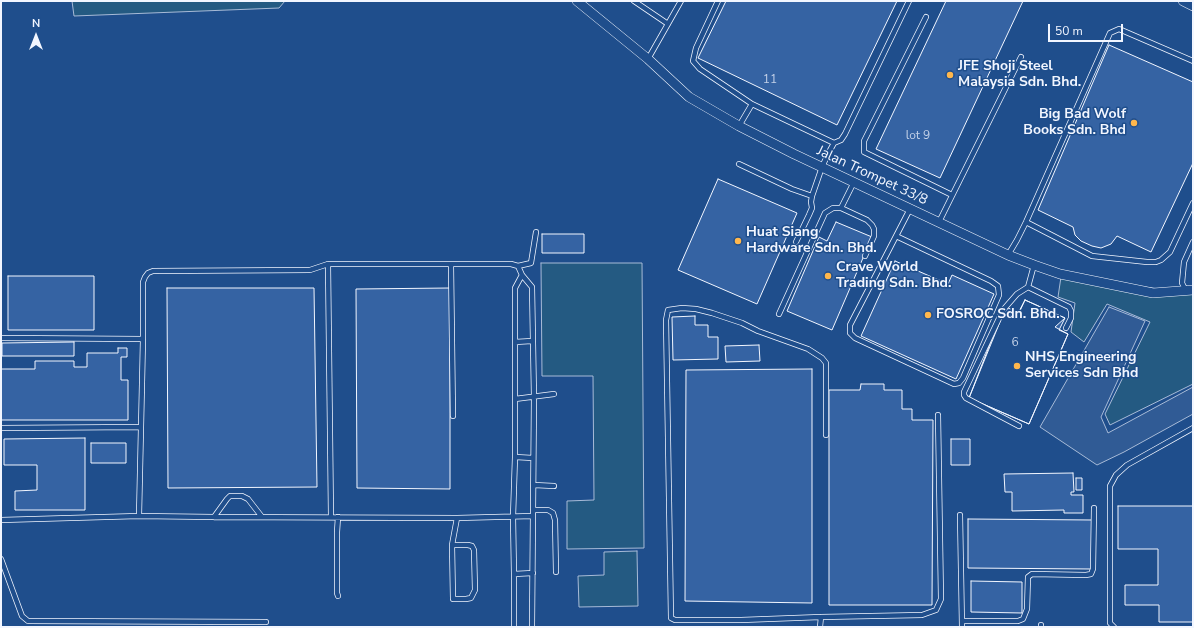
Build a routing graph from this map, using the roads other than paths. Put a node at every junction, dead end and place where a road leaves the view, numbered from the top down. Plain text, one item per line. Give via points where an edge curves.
1 (577, 1) edge
2 (634, 1) edge
3 (681, 1) edge
4 (718, 1) edge
5 (909, 1) edge
6 (1183, 1) edge
7 (1193, 6) edge
8 (926, 17) dead end
9 (668, 24) junction
10 (1021, 57) dead end
11 (648, 59) junction
12 (1193, 61) edge
13 (752, 104) junction
14 (739, 126) junction
15 (834, 143) junction
16 (739, 164) dead end
17 (822, 167) junction
18 (854, 182) junction
19 (952, 195) junction
20 (812, 196) junction
21 (1193, 203) edge
22 (841, 208) junction
23 (910, 209) junction
24 (939, 222) junction
25 (1026, 222) junction
26 (536, 232) dead end
27 (896, 236) junction
28 (796, 242) dead end
29 (1193, 242) edge
30 (1008, 255) junction
31 (865, 256) dead end
32 (328, 264) junction
33 (451, 265) junction
34 (1034, 265) junction
35 (518, 266) junction
36 (522, 275) junction
37 (1028, 287) junction
38 (1190, 290) edge
39 (779, 314) dead end
40 (1066, 328) dead end
41 (1, 338) edge
42 (143, 340) junction
43 (532, 341) junction
44 (515, 342) junction
45 (554, 394) dead end
46 (534, 397) junction
47 (516, 399) junction
48 (938, 415) dead end
49 (453, 416) dead end
50 (1019, 426) dead end
51 (141, 427) junction
52 (1, 428) edge
53 (1193, 428) edge
54 (826, 435) dead end
55 (516, 457) junction
56 (533, 458) junction
57 (534, 485) junction
58 (554, 486) dead end
59 (1094, 508) dead end
60 (533, 510) junction
61 (960, 515) dead end
62 (139, 516) junction
63 (533, 516) junction
64 (214, 517) junction
65 (262, 517) junction
66 (331, 517) junction
67 (338, 517) junction
68 (514, 517) junction
69 (457, 518) junction
70 (1, 520) edge
71 (452, 546) junction
72 (1, 559) edge
73 (556, 572) dead end
74 (533, 573) junction
75 (514, 574) junction
76 (338, 596) dead end
77 (821, 617) junction
78 (741, 620) junction
79 (962, 621) junction
80 (266, 622) dead end
81 (514, 627) edge
82 (532, 627) edge
83 (742, 627) edge
84 (820, 627) edge
85 (962, 627) edge
86 (1114, 627) edge

1 - 11 street, Jalan Trompet 33/8
2 - 9 lane
3 - 9 lane
4 - 13 lane via 692,61
5 - 15 lane via 845,134 841,140
6 - 7 street
8 - 19 lane via 864,141 864,152
9 - 11 lane
10 - 19 lane
11 - 14 street, Jalan Trompet 33/8 via 689,97
12 - 25 lane via 1119,29 1110,33
13 - 14 lane
13 - 15 lane
14 - 17 street, Jalan Trompet 33/8
15 - 17 lane
16 - 20 lane
17 - 18 street, Jalan Trompet 33/8
17 - 20 lane
18 - 22 lane
18 - 23 street, Jalan Trompet 33/8
19 - 24 lane
20 - 28 lane via 812,208
21 - 25 lane via 1170,252 1156,262 1092,256
22 - 31 lane via 872,225 874,236
22 - 39 lane via 832,208 825,213
23 - 24 street, Jalan Trompet 33/8
23 - 27 lane
24 - 30 street, Jalan Trompet 33/8
25 - 30 lane
26 - 35 lane via 531,264
27 - 27 lane via 850,325 850,333 855,338 940,378 954,384 959,383 999,295 998,286 991,280
29 - 38 lane via 1184,262 1182,283
30 - 34 street, Jalan Trompet 33/8
32 - 33 lane
32 - 42 lane via 310,270 148,273 143,282
32 - 66 lane
33 - 35 lane
33 - 49 lane
34 - 37 lane
34 - 38 street, Jalan Trompet 33/8 via 1060,274 1153,293
35 - 36 lane
36 - 43 lane via 532,287
36 - 44 lane via 515,288
37 - 40 lane via 1069,307 1071,318
37 - 50 lane via 1017,294 1003,310 964,392 966,398
41 - 42 lane
42 - 51 lane
43 - 44 lane
43 - 46 lane
44 - 47 lane
45 - 46 lane
46 - 47 lane
46 - 56 lane
47 - 55 lane
48 - 77 lane via 941,599 936,610 922,615
51 - 52 lane
51 - 62 lane
53 - 86 lane via 1127,465 1116,475 1110,486 1110,623
54 - 78 lane via 826,363 822,358 808,349 712,313 682,308 668,310 666,320 671,618
55 - 56 lane
55 - 68 lane
56 - 57 lane
57 - 58 lane
57 - 60 lane
59 - 79 lane via 1091,574 1032,574 1028,577 1027,609 1022,619
60 - 63 lane
60 - 73 lane via 548,510 553,513
61 - 79 lane
62 - 64 lane
62 - 70 lane
63 - 68 lane
63 - 74 lane
64 - 65 lane
64 - 65 lane via 230,496 248,499
65 - 66 lane
66 - 67 lane
67 - 69 lane
67 - 76 lane
68 - 69 lane
68 - 75 lane
69 - 71 lane
71 - 71 lane via 468,545 474,550 475,590 471,598 453,599
72 - 80 lane via 22,616 28,621
74 - 75 lane
74 - 82 lane
75 - 81 lane
77 - 78 lane
77 - 84 lane
78 - 83 lane
79 - 85 lane

